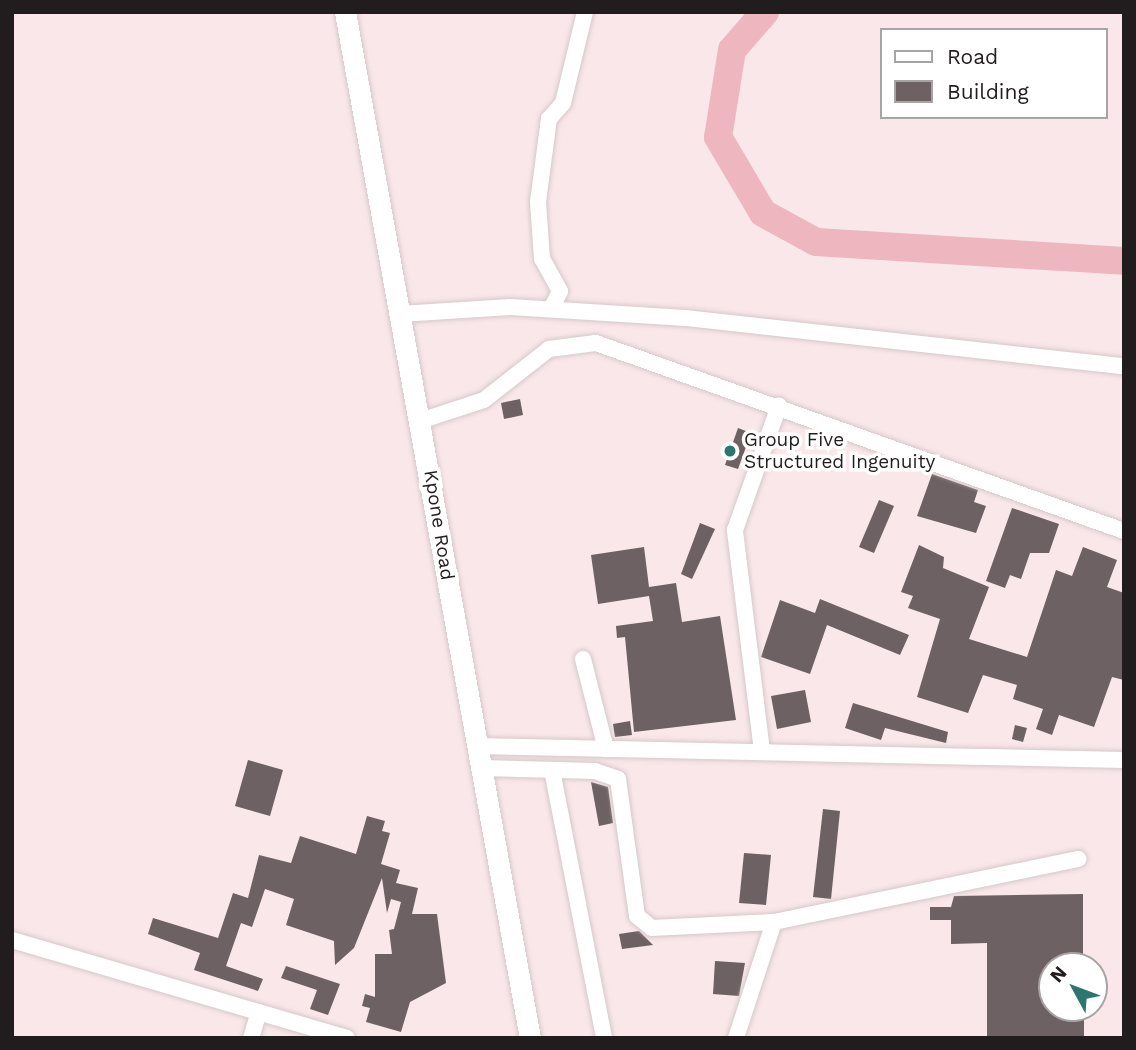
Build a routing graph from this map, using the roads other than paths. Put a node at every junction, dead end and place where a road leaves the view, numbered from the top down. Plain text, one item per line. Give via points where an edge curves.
1 (345, 12) edge
2 (585, 12) edge
3 (551, 309) junction
4 (400, 314) junction
5 (1124, 366) edge
6 (779, 406) junction
7 (420, 421) junction
8 (1124, 531) edge
9 (583, 659) dead end
10 (477, 746) junction
11 (606, 749) junction
12 (762, 751) junction
13 (1124, 760) edge
14 (482, 768) junction
15 (552, 770) junction
16 (1079, 859) dead end
17 (774, 922) junction
18 (12, 940) edge
19 (259, 1012) junction
20 (251, 1038) edge
21 (347, 1038) edge
22 (530, 1038) edge
23 (604, 1038) edge
24 (736, 1038) edge

1 - 4 main road, Kpone Road
2 - 3 street via 563,103 549,119 538,202 542,258 560,291
3 - 4 street
3 - 5 street
4 - 7 main road, Kpone Road
6 - 7 street via 608,347 576,343 549,349 484,400
6 - 8 street
6 - 12 street via 735,530
7 - 10 main road, Kpone Road
9 - 11 street
10 - 11 street
10 - 14 main road, Kpone Road
11 - 12 street
12 - 13 street
14 - 15 street
14 - 22 main road, Kpone Road
15 - 17 street via 602,772 623,785 642,925
15 - 23 street
16 - 17 street
17 - 24 street
18 - 19 street
19 - 20 street
19 - 21 street

